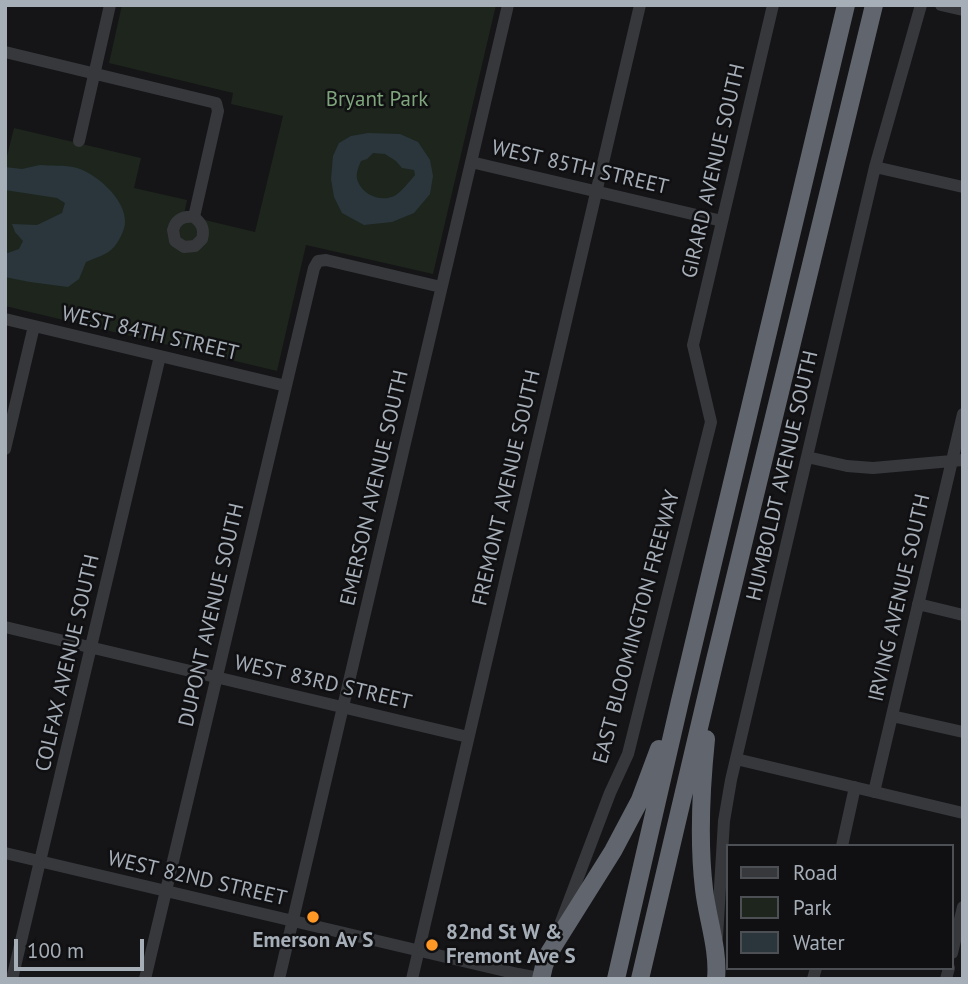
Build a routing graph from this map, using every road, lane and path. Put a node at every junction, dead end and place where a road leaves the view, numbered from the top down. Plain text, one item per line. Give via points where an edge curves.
1 (110, 5) edge
2 (508, 5) edge
3 (640, 5) edge
4 (772, 5) edge
5 (846, 5) edge
6 (874, 5) edge
7 (921, 5) edge
8 (941, 5) edge
9 (963, 10) edge
10 (5, 52) edge
11 (94, 74) junction
12 (79, 141) dead end
13 (471, 162) junction
14 (875, 167) junction
15 (963, 187) edge
16 (596, 191) junction
17 (194, 217) dead end
18 (722, 221) junction
19 (441, 287) junction
20 (5, 319) edge
21 (34, 326) junction
22 (693, 345) joint
23 (160, 356) junction
24 (286, 386) junction
25 (963, 414) edge
26 (5, 449) edge
27 (807, 457) junction
28 (957, 461) edge
29 (918, 604) junction
30 (963, 615) edge
31 (5, 627) edge
32 (91, 648) junction
33 (714, 664) junction
34 (217, 678) junction
35 (680, 701) junction
36 (343, 707) junction
37 (892, 716) junction
38 (963, 732) edge
39 (468, 737) junction
40 (736, 759) junction
41 (855, 787) junction
42 (874, 792) junction
43 (963, 813) edge
44 (842, 844) edge
45 (5, 853) edge
46 (40, 862) junction
47 (166, 891) junction
48 (963, 907) edge
49 (292, 921) junction
50 (954, 945) edge
51 (418, 951) junction
52 (549, 954) junction
53 (717, 973) edge
54 (12, 979) edge
55 (145, 979) edge
56 (279, 979) edge
57 (412, 979) edge
58 (542, 979) edge
59 (616, 979) edge
60 (640, 979) edge

1 - 11 street
2 - 13 street, EMERSON AVENUE SOUTH
3 - 16 street, FREMONT AVENUE SOUTH
4 - 18 street, GIRARD AVENUE SOUTH
5 - 35 highway
6 - 33 highway
7 - 14 street, HUMBOLDT AVENUE SOUTH
8 - 9 street
10 - 11 street
11 - 12 street
11 - 17 street via 216,103
13 - 16 street, WEST 85TH STREET
13 - 19 street, EMERSON AVENUE SOUTH
14 - 15 street
14 - 27 street, HUMBOLDT AVENUE SOUTH
16 - 18 street, WEST 85TH STREET
16 - 39 street, FREMONT AVENUE SOUTH
18 - 22 street, GIRARD AVENUE SOUTH
19 - 24 street, DUPONT AVENUE SOUTH via 318,261
19 - 36 street, EMERSON AVENUE SOUTH
20 - 21 street, WEST 84TH STREET
21 - 23 street, WEST 84TH STREET
21 - 26 street
22 - 52 street, EAST BLOOMINGTON FREEWAY via 711,422 628,754
23 - 24 street, WEST 84TH STREET
23 - 32 street, COLFAX AVENUE SOUTH
24 - 34 street, DUPONT AVENUE SOUTH
25 - 28 street, IRVING AVENUE SOUTH
27 - 28 street via 873,468
27 - 40 street, HUMBOLDT AVENUE SOUTH
28 - 29 street, IRVING AVENUE SOUTH
29 - 30 street
29 - 37 street, IRVING AVENUE SOUTH
31 - 32 street, WEST 83RD STREET
32 - 34 street, WEST 83RD STREET
32 - 46 street, COLFAX AVENUE SOUTH
33 - 53 highway via 701,818 704,888
33 - 60 highway
34 - 36 street, WEST 83RD STREET
34 - 47 street, DUPONT AVENUE SOUTH
35 - 52 highway via 640,800
35 - 59 highway
36 - 39 street, WEST 83RD STREET
36 - 49 street, EMERSON AVENUE SOUTH
37 - 38 street
37 - 42 street, IRVING AVENUE SOUTH
39 - 51 street, FREMONT AVENUE SOUTH
40 - 41 street
40 - 53 street, HUMBOLDT AVENUE SOUTH via 724,821
41 - 42 street
41 - 44 street
42 - 43 street
45 - 46 street, WEST 82ND STREET
46 - 47 street, WEST 82ND STREET
46 - 54 street, COLFAX AVENUE SOUTH
47 - 49 street, WEST 82ND STREET
47 - 55 street, DUPONT AVENUE SOUTH
48 - 50 street
49 - 51 street, WEST 82ND STREET
49 - 56 street, EMERSON AVENUE SOUTH
51 - 57 street, FREMONT AVENUE SOUTH
51 - 58 street, WEST 82ND STREET
52 - 58 highway

